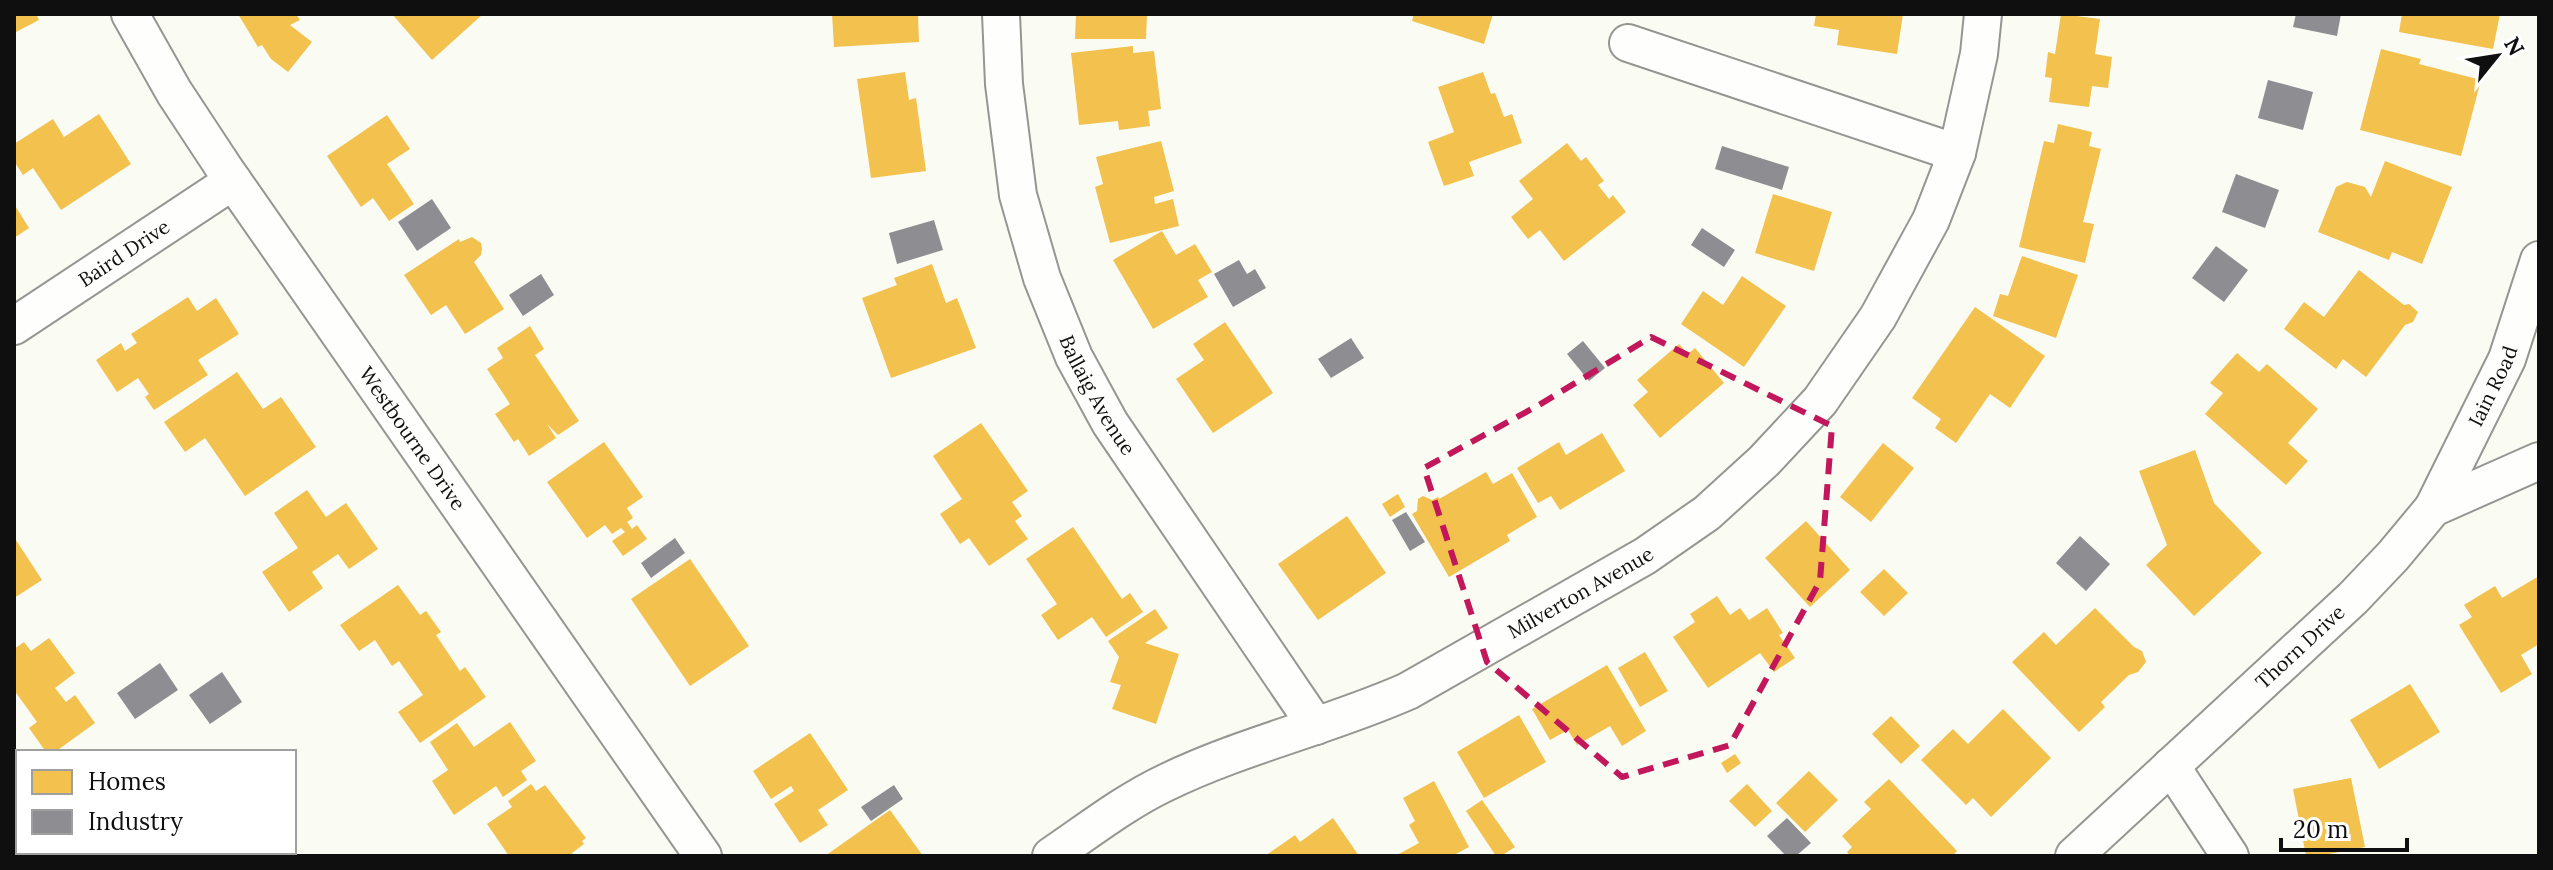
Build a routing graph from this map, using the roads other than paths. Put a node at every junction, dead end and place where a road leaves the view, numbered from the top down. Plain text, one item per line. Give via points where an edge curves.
1 (130, 14) edge
2 (1001, 14) edge
3 (1983, 14) edge
4 (1628, 43) dead end
5 (1957, 153) junction
6 (233, 181) junction
7 (2539, 260) edge
8 (14, 326) edge
9 (2539, 461) edge
10 (2433, 508) junction
11 (1316, 726) junction
12 (2171, 766) junction
13 (703, 856) edge
14 (1051, 856) edge
15 (2074, 856) edge
16 (2230, 856) edge

1 - 6 street, Westbourne Drive
2 - 11 street, Ballaig Avenue via 1018,195 1042,278 1074,357 1110,423
3 - 5 street, Milverton Avenue
4 - 5 street
5 - 11 street, Milverton Avenue via 1931,220 1878,317 1820,401 1707,513 1645,556 1408,691
6 - 8 street, Baird Drive
6 - 13 street, Westbourne Drive
7 - 10 street, Iain Road via 2507,359
9 - 10 street, Thorn Drive
10 - 12 street, Thorn Drive via 2353,598
11 - 14 street, Milverton Avenue via 1164,783
12 - 15 street, Thorn Drive
12 - 16 street

